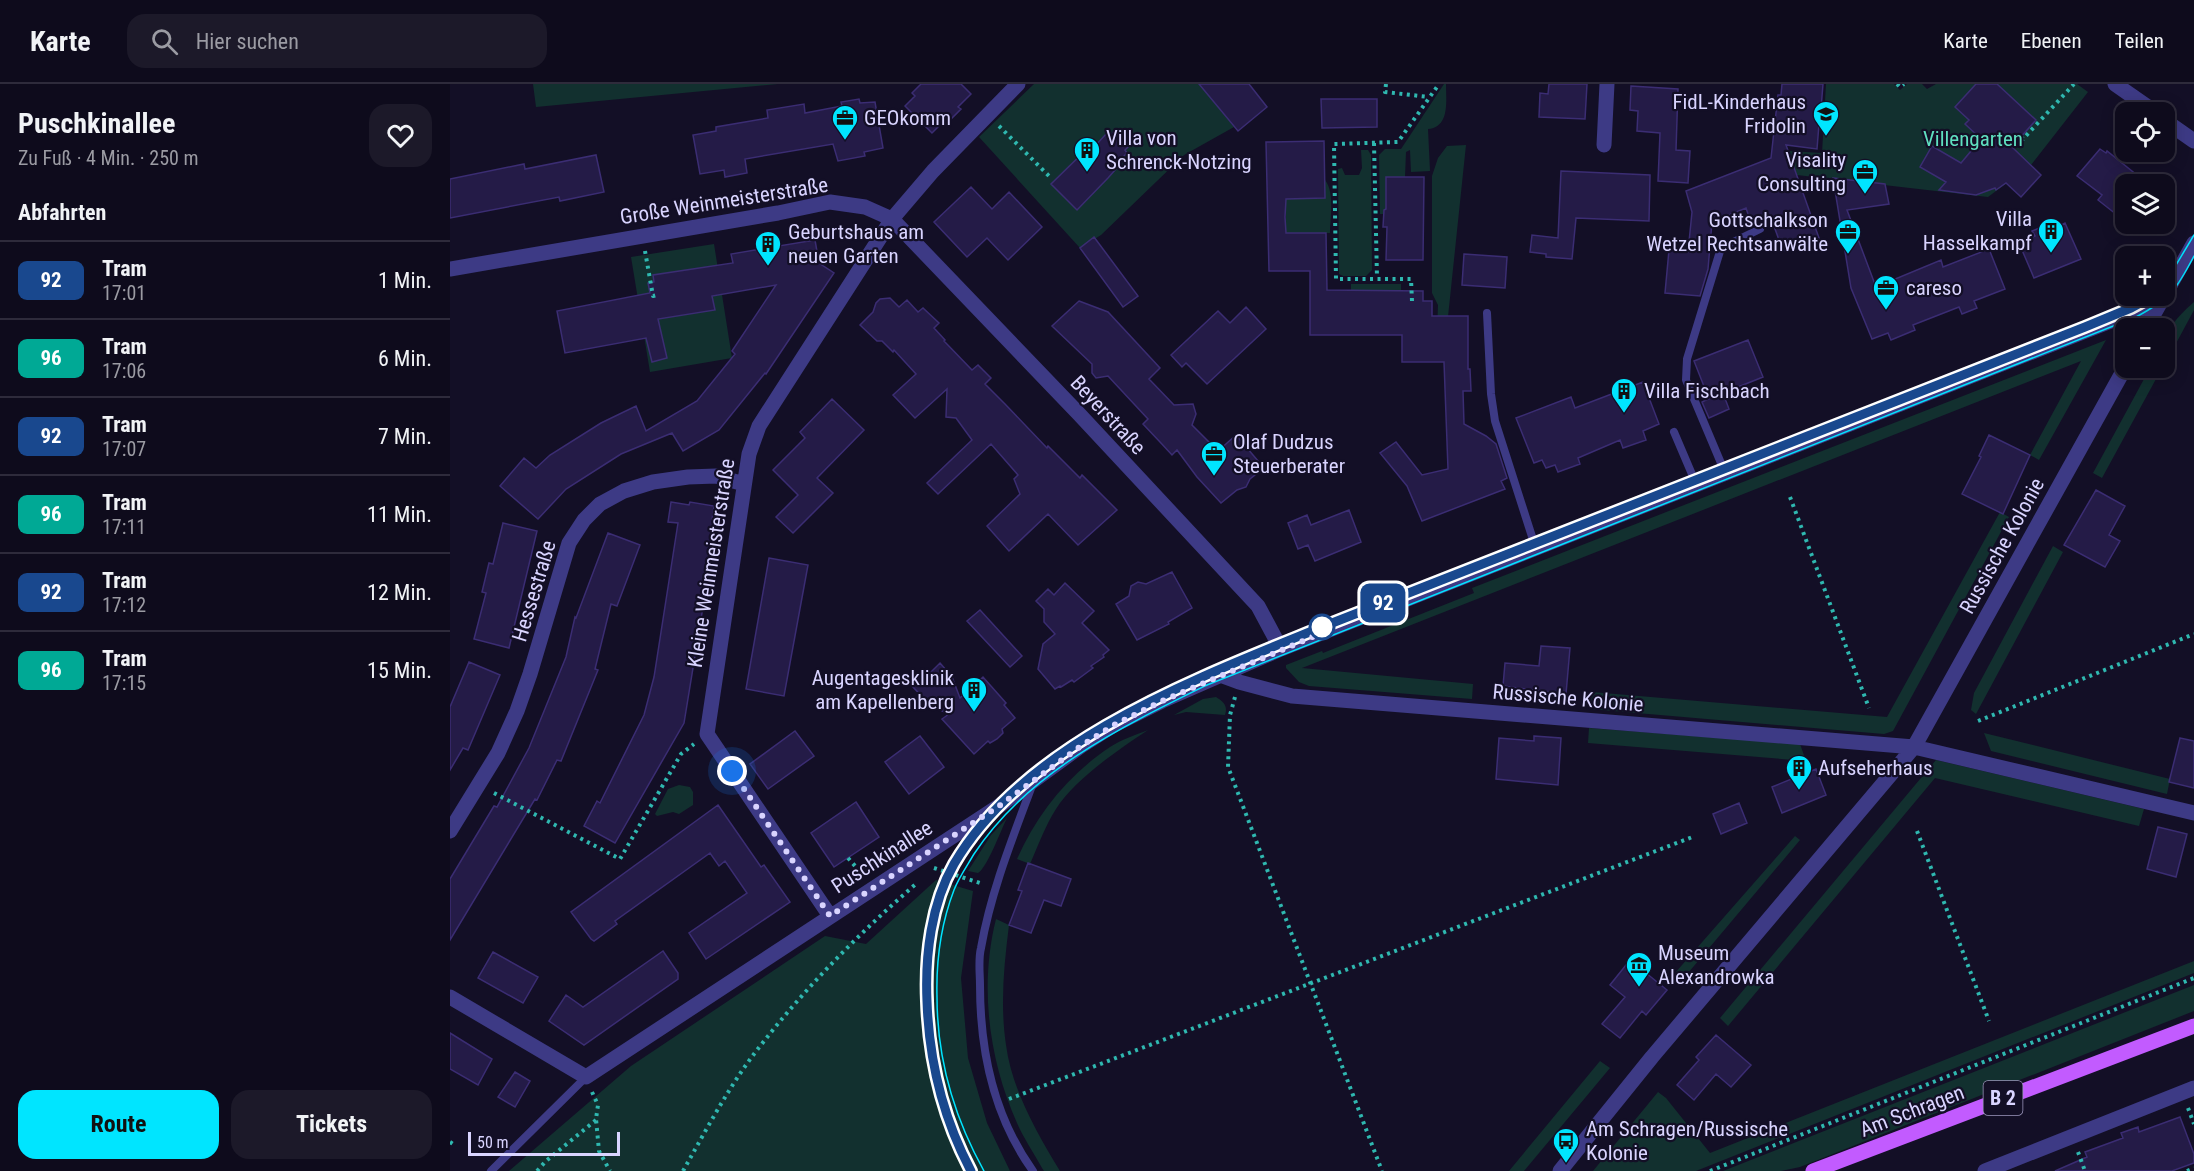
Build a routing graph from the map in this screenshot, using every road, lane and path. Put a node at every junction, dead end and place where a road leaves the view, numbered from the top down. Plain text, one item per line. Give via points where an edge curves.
1 (1018, 84) edge
2 (1386, 84) edge
3 (1439, 84) edge
4 (1607, 84) edge
5 (1897, 84) edge
6 (1904, 84) edge
7 (2074, 84) edge
8 (2115, 84) edge
9 (1429, 97) junction
10 (2141, 102) edge
11 (995, 122) dead end
12 (2175, 128) edge
13 (2021, 137) dead end
14 (2194, 141) edge
15 (1374, 143) junction
16 (1604, 145) dead end
17 (1051, 178) dead end
18 (892, 219) junction
19 (1760, 229) dead end
20 (2194, 243) edge
21 (646, 255) dead end
22 (450, 269) edge
23 (2175, 276) edge
24 (1377, 278) junction
25 (657, 295) dead end
26 (1412, 301) dead end
27 (2147, 306) edge
28 (1487, 313) dead end
29 (2119, 378) edge
30 (1674, 432) dead end
31 (1726, 475) junction
32 (744, 484) junction
33 (1697, 486) junction
34 (1790, 497) dead end
35 (1536, 549) junction
36 (2194, 634) edge
37 (1281, 649) junction
38 (1220, 675) junction
39 (1239, 682) junction
40 (1869, 708) dead end
41 (1978, 721) dead end
42 (707, 734) junction
43 (1914, 747) junction
44 (1033, 783) junction
45 (479, 785) junction
46 (2194, 813) edge
47 (450, 831) edge
48 (1917, 831) dead end
49 (1695, 836) dead end
50 (848, 858) dead end
51 (860, 870) dead end
52 (926, 875) dead end
53 (918, 882) dead end
54 (995, 888) junction
55 (830, 916) junction
56 (2194, 978) edge
57 (1312, 984) junction
58 (450, 997) edge
59 (1989, 1021) dead end
60 (2194, 1026) edge
61 (586, 1077) junction
62 (2194, 1088) edge
63 (997, 1103) junction
64 (596, 1119) junction
65 (2194, 1168) edge
66 (491, 1171) edge
67 (537, 1171) edge
68 (610, 1171) edge
69 (683, 1171) edge
70 (1033, 1171) edge
71 (1382, 1171) edge
72 (1560, 1171) edge
73 (1710, 1171) edge
74 (1813, 1171) edge
75 (1985, 1171) edge
76 (2187, 1171) edge

1 - 18 street
2 - 9 path via 1385,92
3 - 9 path
4 - 16 street
5 - 6 path
7 - 13 path
8 - 10 street
9 - 15 path via 1398,142
11 - 17 path
12 - 14 street
15 - 24 path
15 - 24 path via 1334,144 1335,279
18 - 22 street, Große Weinmeisterstraße via 866,207 830,202
18 - 32 street, Kleine Weinmeisterstraße via 759,426 748,454
18 - 37 street, Beyerstraße via 1258,606
19 - 31 lane via 1721,248 1687,359 1686,380
20 - 23 street
21 - 25 path via 653,296
24 - 26 path via 1411,279
27 - 31 street, Puschkinallee
28 - 35 lane via 1495,421
29 - 43 street, Russische Kolonie
30 - 33 lane
31 - 33 street, Puschkinallee
32 - 42 street, Kleine Weinmeisterstraße
32 - 45 street, Hessestraße via 716,476 653,482 600,504 584,520 563,560 517,711
33 - 35 street, Puschkinallee
34 - 40 path
35 - 37 street, Puschkinallee
36 - 41 path
37 - 38 street, Puschkinallee
38 - 39 street, Russische Kolonie
38 - 44 street, Puschkinallee via 1114,725
39 - 43 street, Russische Kolonie via 1292,696
39 - 57 path via 1230,715 1228,767
42 - 45 path via 681,754 620,859
42 - 55 street
43 - 46 street, Russische Kolonie
43 - 72 street, Russische Kolonie
44 - 54 lane
44 - 55 street, Puschkinallee
45 - 47 street, Hessestraße
48 - 59 path
49 - 57 path
50 - 51 path
52 - 54 path via 935,868
53 - 69 path via 853,940 801,996 753,1056
54 - 63 lane via 980,951 980,1023
55 - 61 street, Puschkinallee
56 - 73 path
57 - 63 path
57 - 71 path
58 - 61 street
60 - 74 main road, Am Schragen / B 2
61 - 64 path via 598,1105
61 - 66 lane, Puschkinallee
62 - 75 street
63 - 70 lane via 1018,1150
64 - 67 path
64 - 68 path via 599,1151
65 - 76 path

